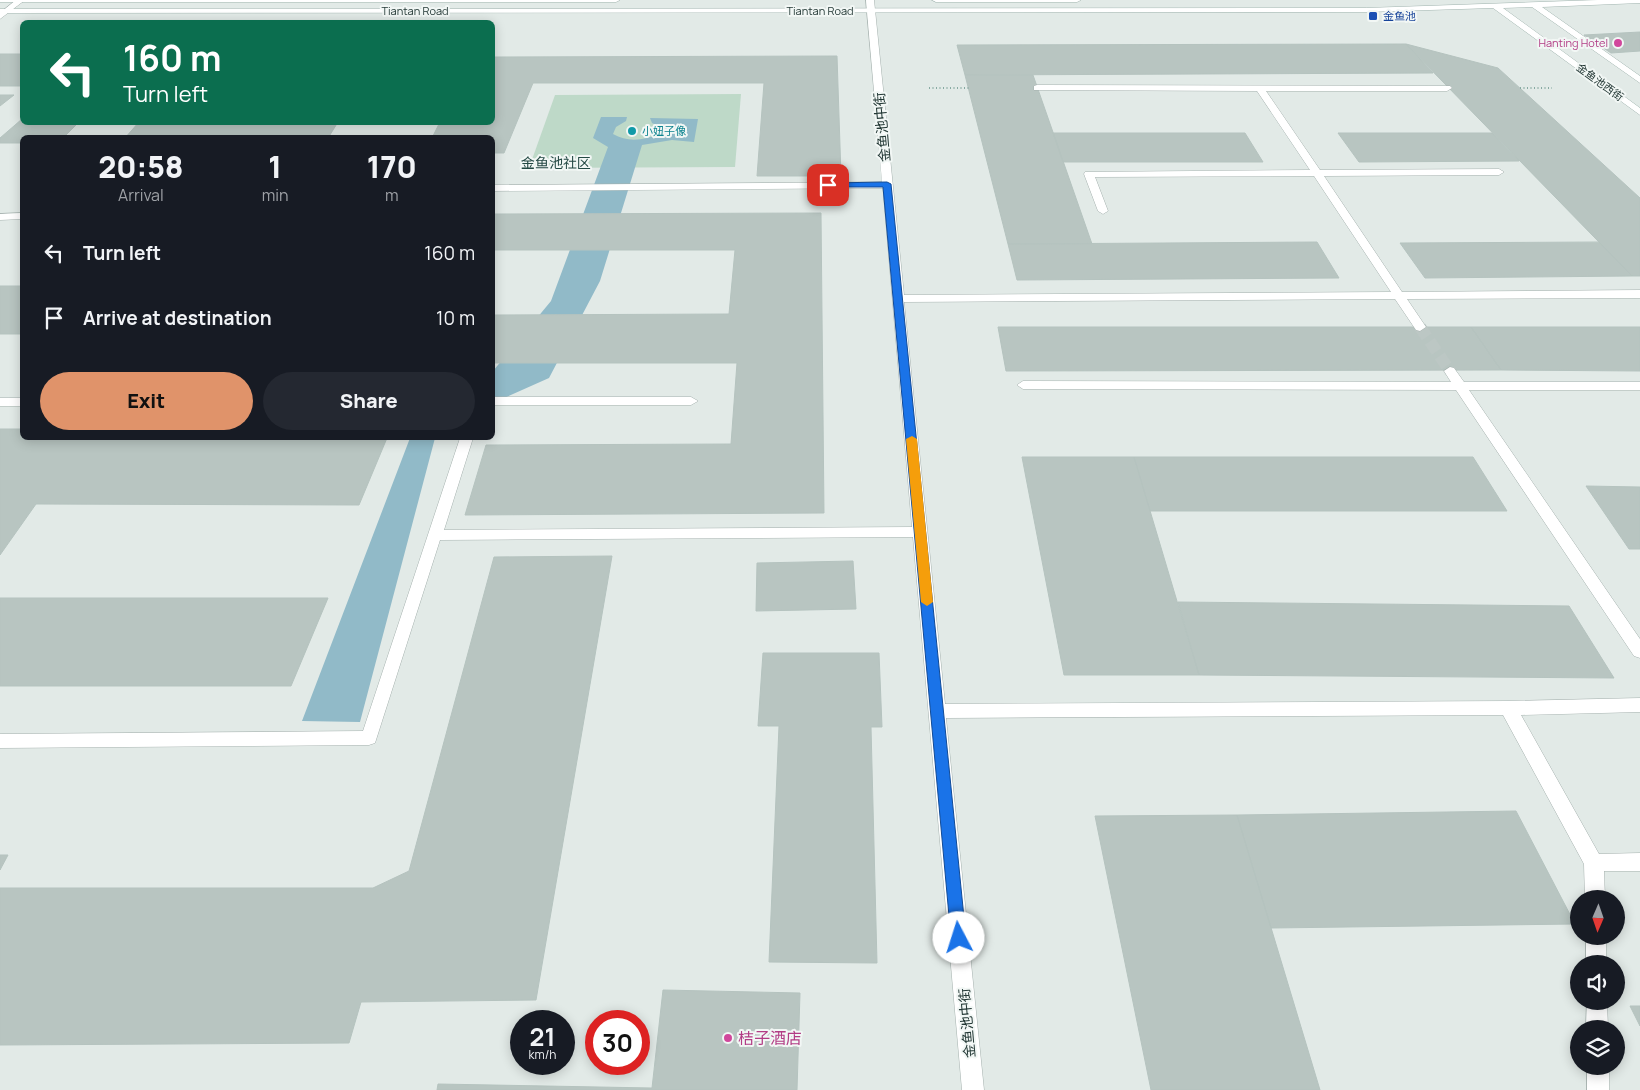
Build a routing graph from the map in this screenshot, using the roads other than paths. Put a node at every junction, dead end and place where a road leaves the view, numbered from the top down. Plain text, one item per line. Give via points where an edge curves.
1 (0, 0) edge
2 (21, 0) edge
3 (616, 0) edge
4 (936, 0) edge
5 (1082, 0) edge
6 (1487, 0) edge
7 (1526, 0) edge
8 (1640, 1) edge
9 (870, 6) edge
10 (1535, 6) junction
11 (1496, 7) junction
12 (4, 11) edge
13 (0, 17) edge
14 (1640, 80) edge
15 (1037, 88) dead end
16 (1260, 88) junction
17 (1448, 88) dead end
18 (1640, 112) edge
19 (1316, 172) junction
20 (1499, 172) dead end
21 (887, 184) junction
22 (495, 188) edge
23 (1103, 211) dead end
24 (0, 216) edge
25 (20, 216) edge
26 (1640, 294) edge
27 (1400, 296) junction
28 (898, 299) junction
29 (1420, 327) tunnel mouth
30 (1450, 371) tunnel mouth
31 (1023, 385) dead end
32 (1460, 386) junction
33 (1640, 386) edge
34 (495, 401) edge
35 (691, 401) dead end
36 (0, 402) edge
37 (20, 402) edge
38 (465, 440) edge
39 (920, 532) junction
40 (435, 535) junction
41 (1640, 652) edge
42 (1640, 705) edge
43 (1508, 708) junction
44 (937, 711) junction
45 (0, 742) edge
46 (1640, 862) edge
47 (1594, 863) junction
48 (1595, 890) edge
49 (1598, 1075) edge
50 (973, 1090) edge
51 (1598, 1090) edge

1 - 2 street, Tiantan Road
2 - 3 street, Tiantan Road
2 - 12 street
4 - 5 street
6 - 11 street, 金鱼池西街
7 - 10 street, 金鱼池西街
8 - 10 street, Tiantan Road
9 - 11 street, Tiantan Road via 1366,10
9 - 12 street, Tiantan Road
9 - 21 street, 金鱼池中街
10 - 11 street, Tiantan Road
10 - 14 street, 金鱼池西街
11 - 18 street, 金鱼池西街
12 - 13 street
15 - 16 street
16 - 17 street
16 - 19 street
19 - 20 street
19 - 23 street via 1089,174
19 - 27 street
21 - 22 street
21 - 28 street, 金鱼池中街
24 - 25 street
26 - 27 street
27 - 28 street
27 - 29 street
28 - 39 street, 金鱼池中街
30 - 32 street
31 - 32 street
32 - 33 street
32 - 41 street
34 - 35 street
36 - 37 street
38 - 40 street
39 - 40 street
39 - 44 street, 金鱼池中街
40 - 45 street via 369,738
42 - 43 street
43 - 44 street
43 - 47 street
44 - 50 street, 金鱼池中街
46 - 47 street
47 - 48 street
49 - 51 street

